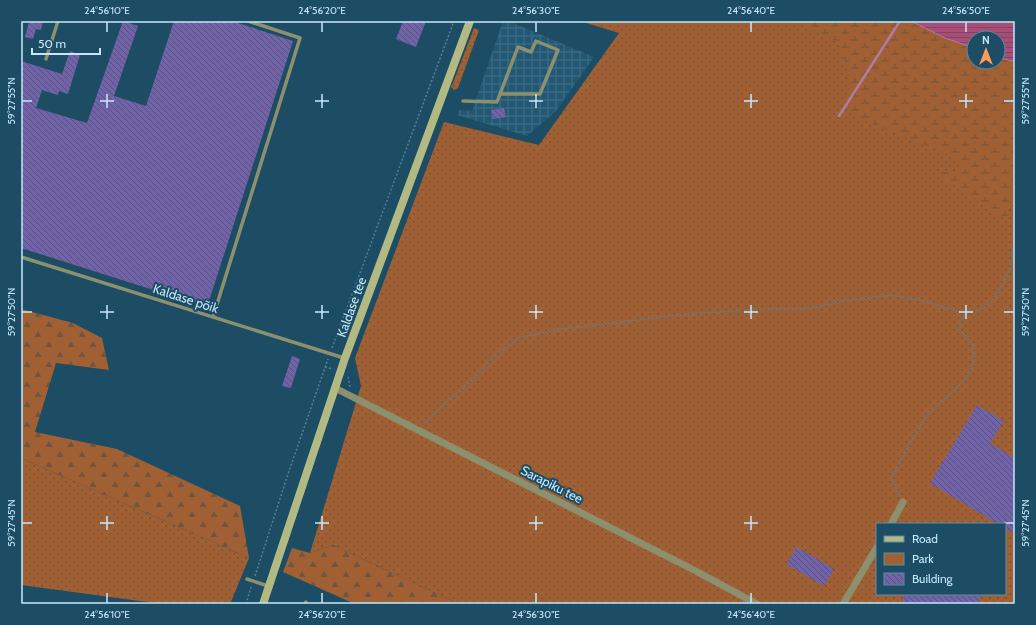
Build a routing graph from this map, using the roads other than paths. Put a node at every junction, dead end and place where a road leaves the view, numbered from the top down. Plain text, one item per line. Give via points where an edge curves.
1 (58, 21) edge
2 (248, 21) edge
3 (470, 21) edge
4 (46, 59) dead end
5 (500, 94) junction
6 (463, 101) dead end
7 (21, 257) edge
8 (213, 317) junction
9 (345, 358) junction
10 (335, 388) junction
11 (904, 502) road end
12 (892, 523) edge
13 (876, 549) edge
14 (247, 579) dead end
15 (268, 586) junction
16 (262, 604) edge
17 (757, 604) edge
18 (843, 604) edge

1 - 4 lane
2 - 8 lane via 300,38
3 - 9 street, Kaldase tee
5 - 5 lane via 518,47 531,52 536,41 558,50 540,94
5 - 6 lane via 497,102
7 - 8 lane, Kaldase põik
8 - 9 lane, Kaldase põik
9 - 10 street, Kaldase tee
10 - 15 street, Kaldase tee
10 - 17 street, Sarapiku tee
11 - 12 street
13 - 18 street
14 - 15 lane
15 - 16 street, Kaldase tee

